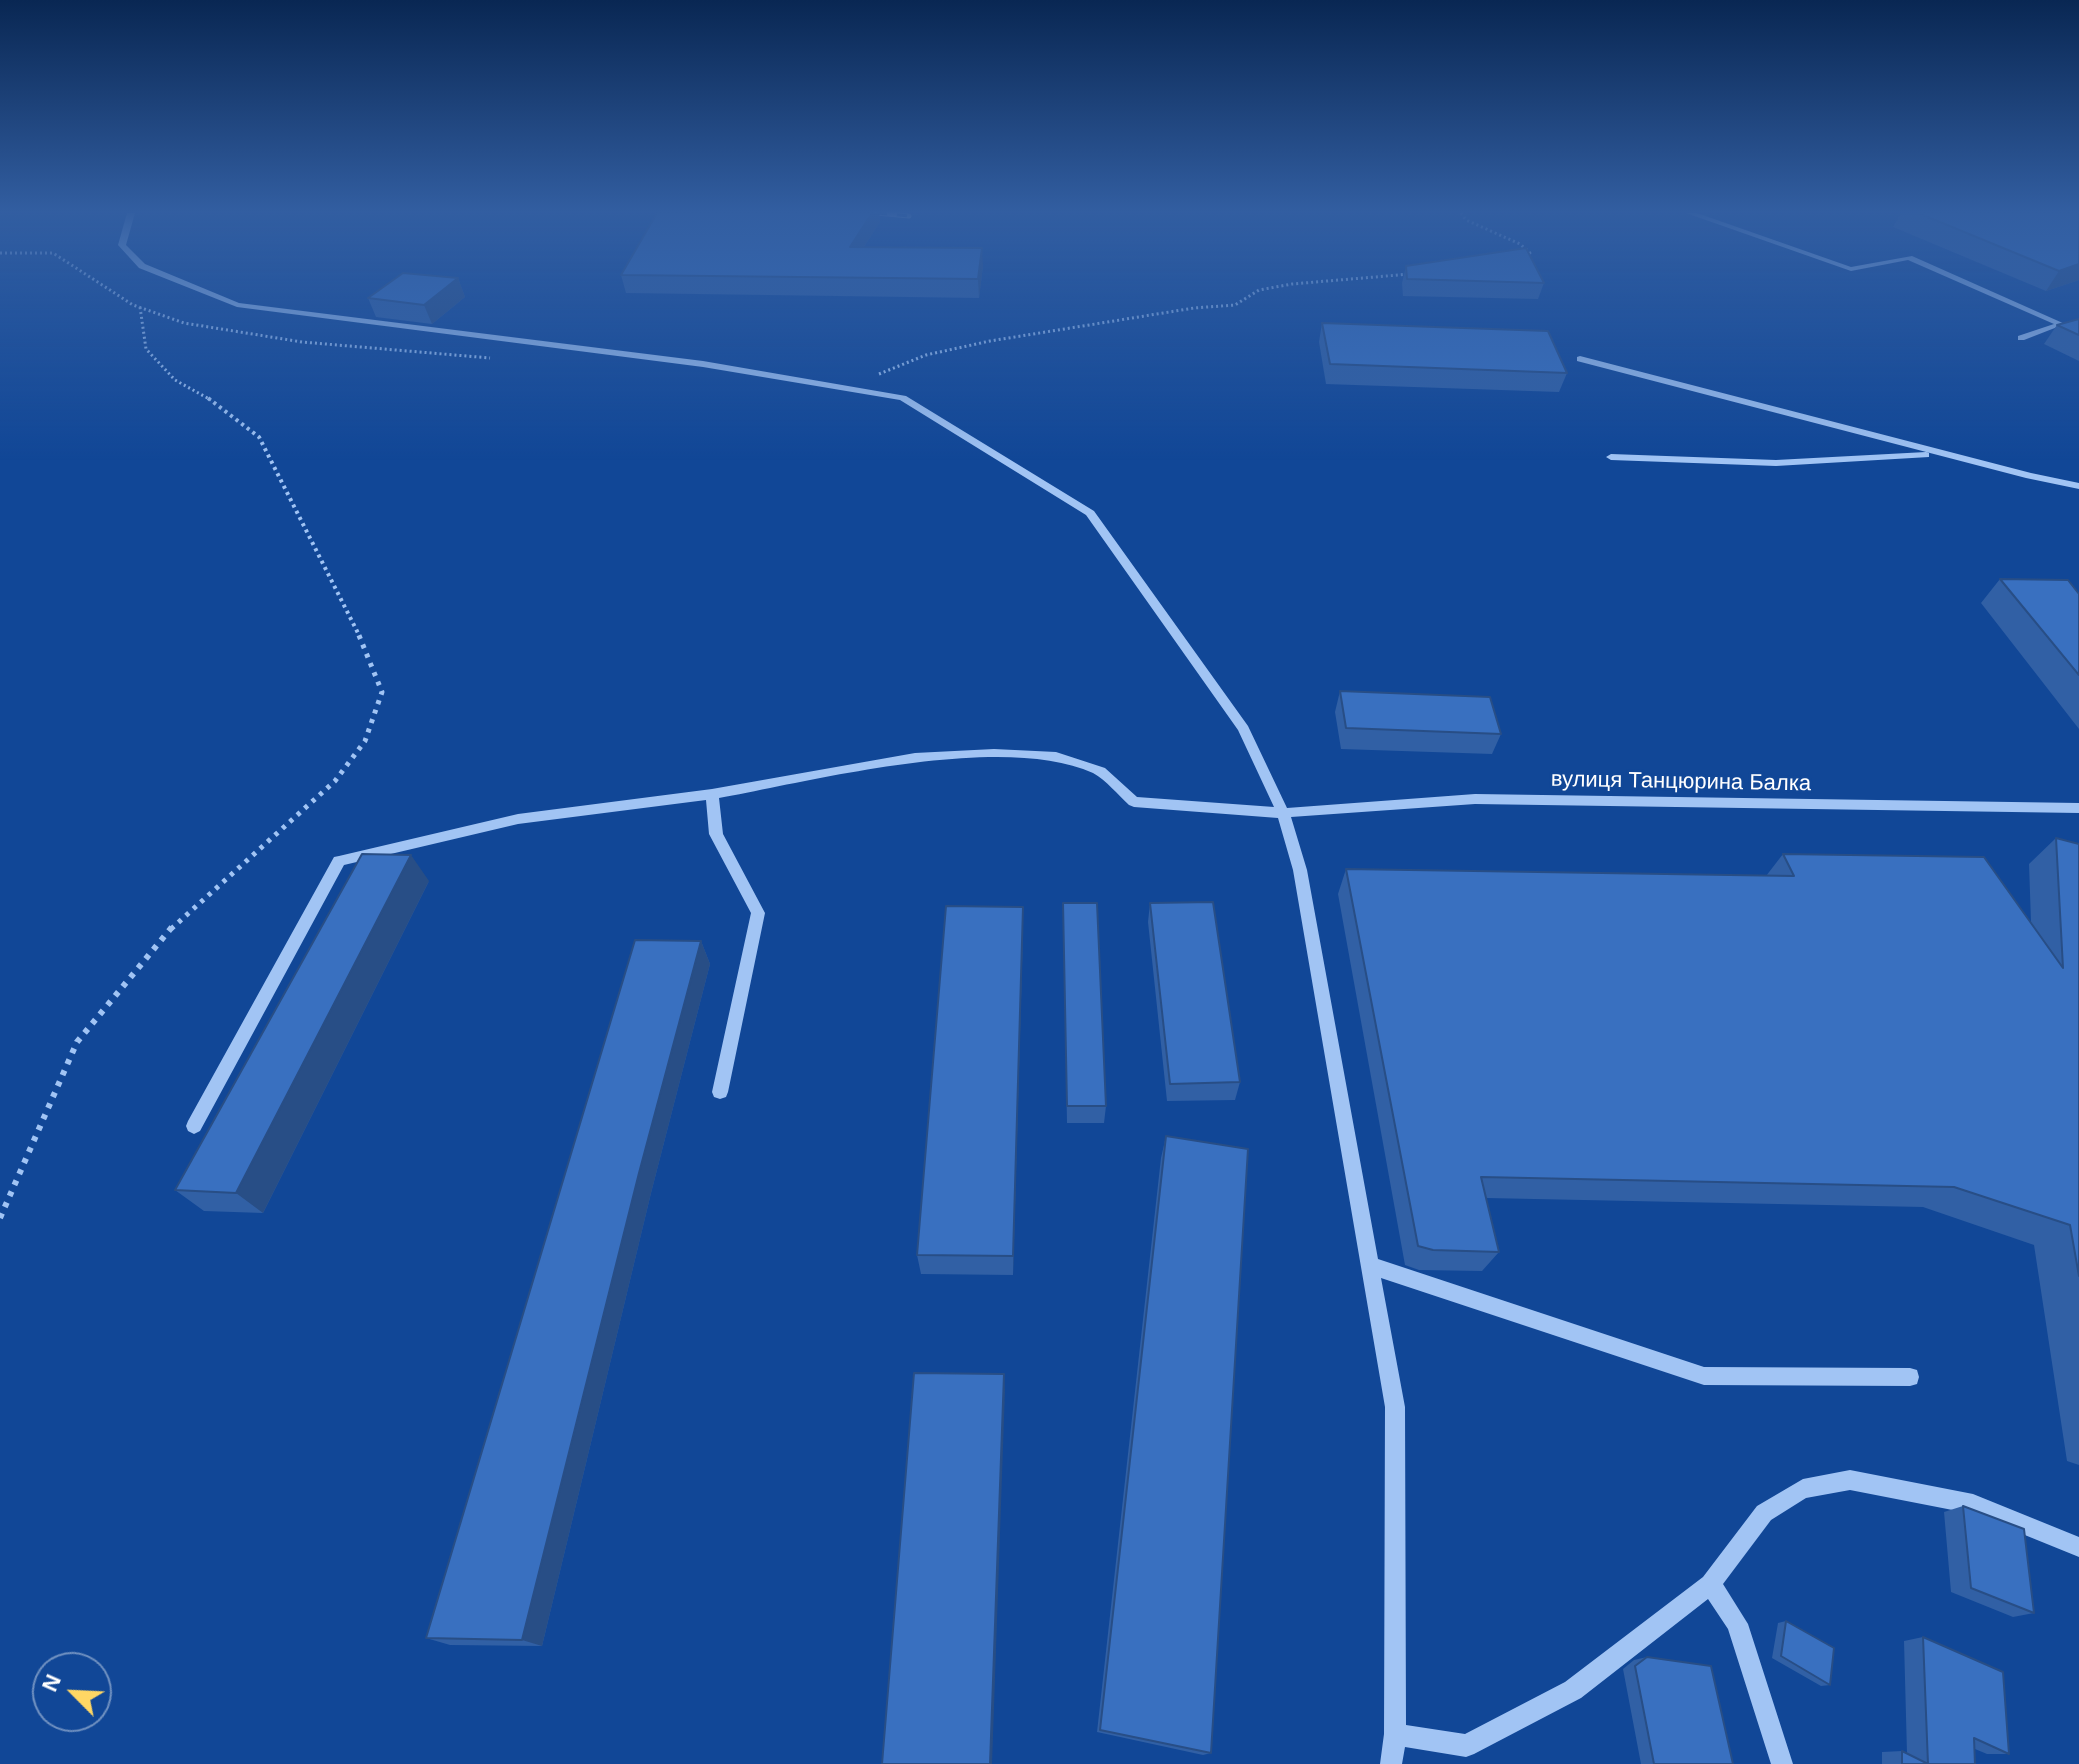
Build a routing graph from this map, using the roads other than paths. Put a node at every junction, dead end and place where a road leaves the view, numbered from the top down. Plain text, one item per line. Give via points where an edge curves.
1 (213, 295) edge
2 (1995, 295) edge
3 (2021, 338) dead end
4 (1580, 359) dead end
5 (1943, 454) junction
6 (1611, 457) dead end
7 (2079, 486) edge
8 (712, 794) junction
9 (2079, 808) edge
10 (1283, 813) junction
11 (720, 1092) dead end
12 (194, 1126) dead end
13 (1370, 1265) junction
14 (1910, 1377) dead end
15 (2079, 1547) edge
16 (1710, 1584) junction
17 (1395, 1734) junction
18 (1391, 1764) edge
19 (1782, 1764) edge

1 - 10 street via 237,305 703,364 903,398 1090,513 1244,729
2 - 3 street via 2061,324
4 - 5 street
5 - 6 street via 1776,463
5 - 7 street
8 - 10 street, вулиця Танцюрина Балка via 915,758 994,753 1056,756 1100,771 1134,802
8 - 11 street via 716,834 758,913
8 - 12 street, вулиця Танцюрина Балка via 518,819 339,861
9 - 10 street, вулиця Танцюрина Балка via 1475,799
10 - 13 street via 1300,870
13 - 14 street via 1704,1376
13 - 17 street via 1395,1407
15 - 16 street via 1973,1504 1850,1480 1803,1489 1764,1513
16 - 17 street via 1573,1690 1466,1746
16 - 19 street via 1737,1624
17 - 18 street

